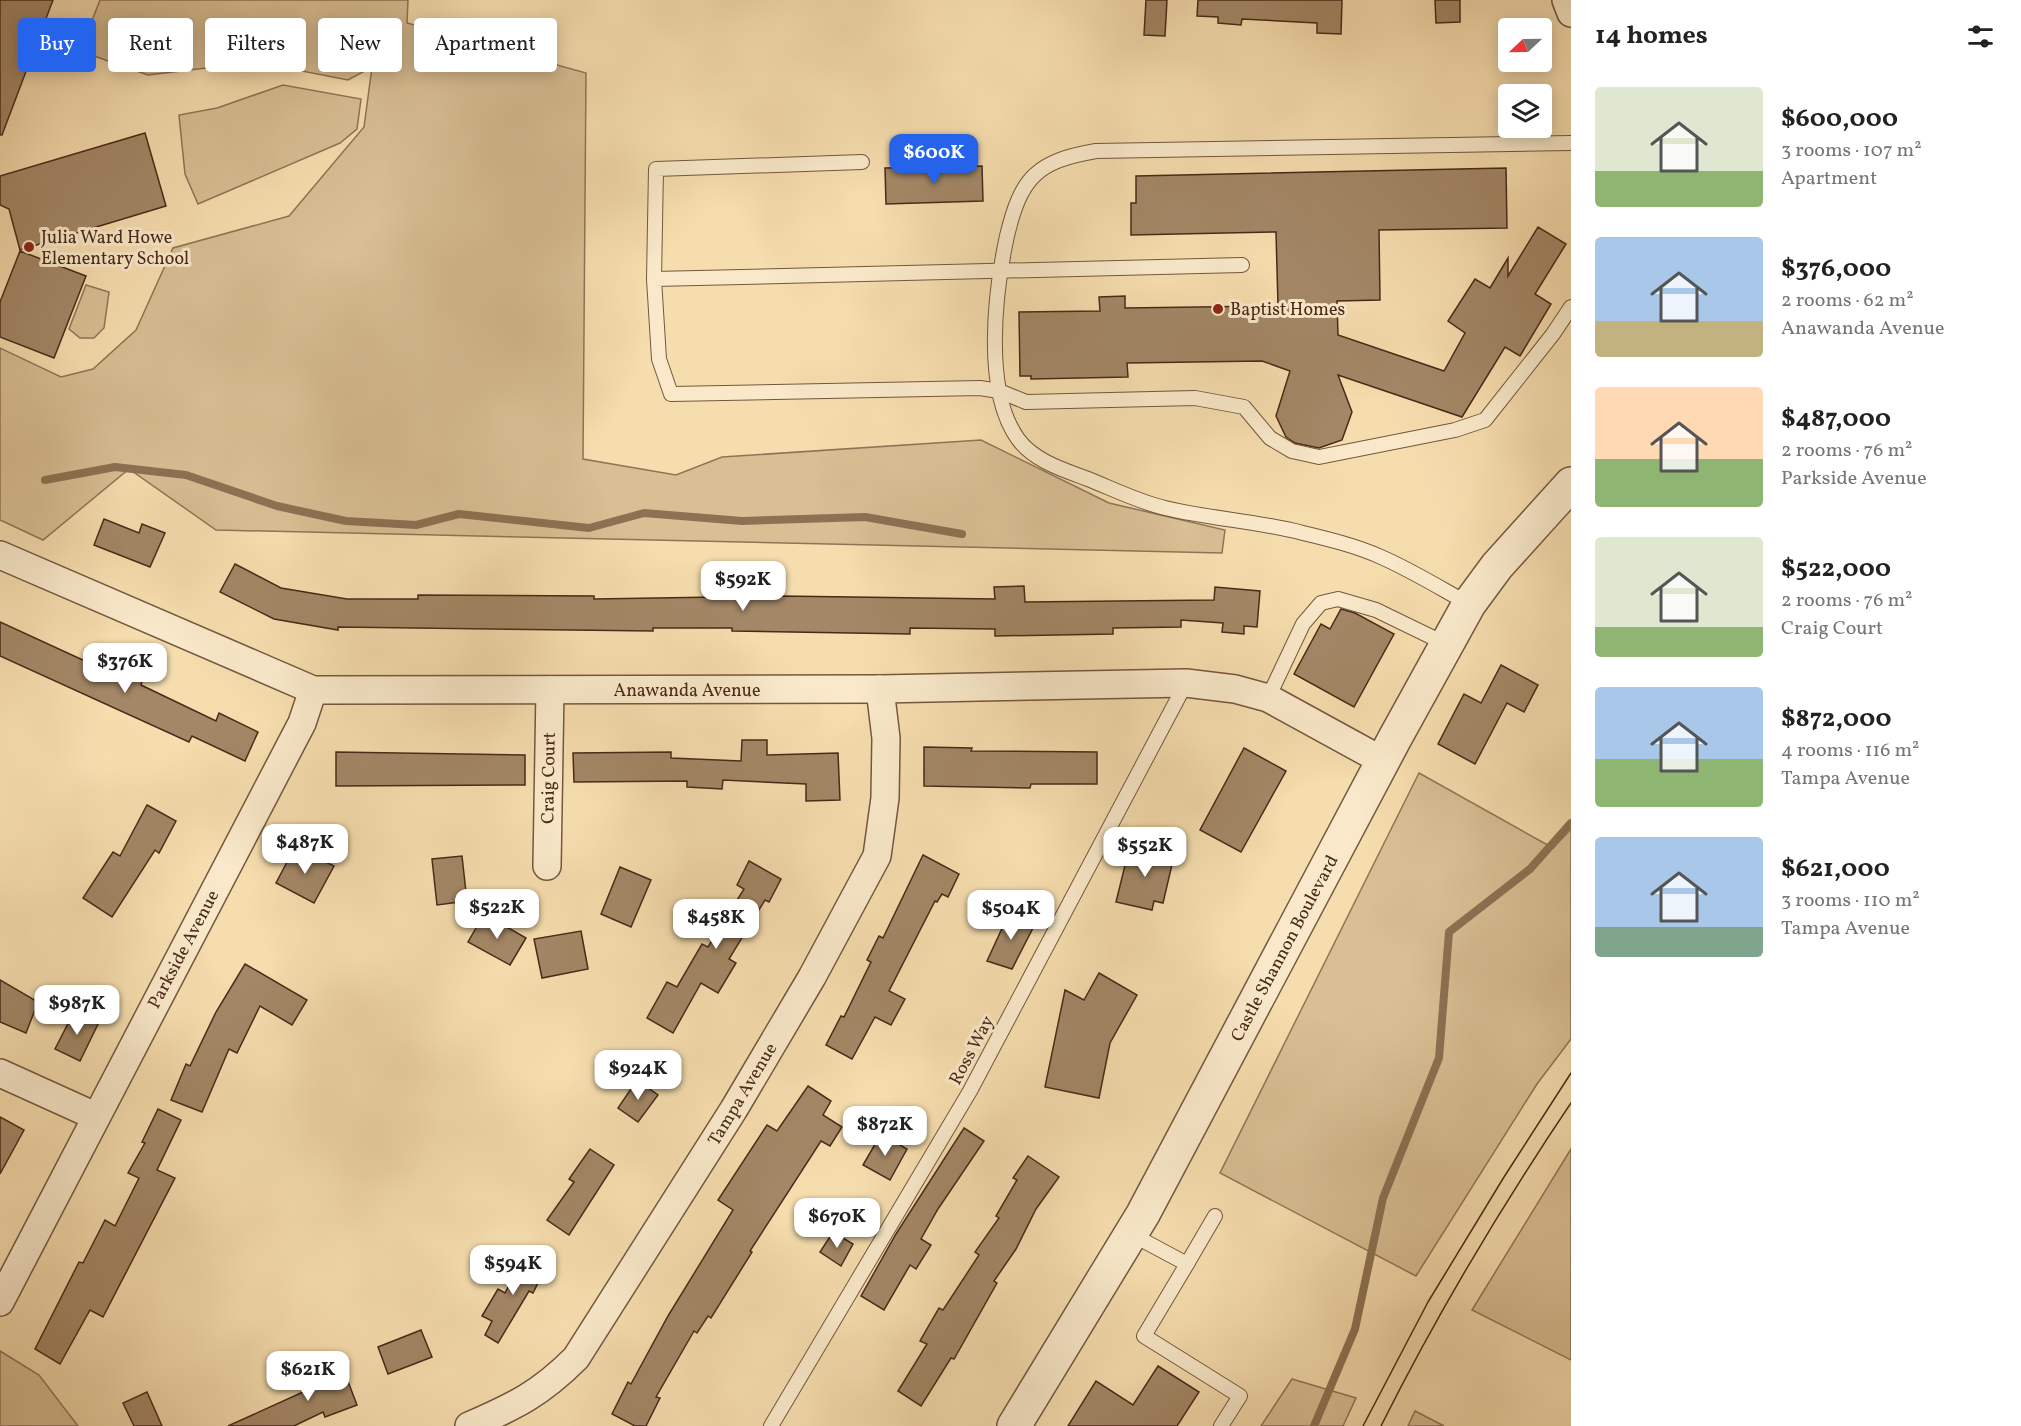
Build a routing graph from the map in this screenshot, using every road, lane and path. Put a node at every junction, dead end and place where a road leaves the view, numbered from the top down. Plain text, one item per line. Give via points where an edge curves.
1 (1566, 0) edge
2 (1571, 13) edge
3 (1571, 143) edge
4 (862, 162) dead end
5 (1242, 265) dead end
6 (999, 273) junction
7 (654, 279) junction
8 (1571, 307) edge
9 (999, 391) junction
10 (1571, 484) edge
11 (0, 555) edge
12 (1469, 604) junction
13 (1446, 644) junction
14 (1186, 683) junction
15 (880, 689) junction
16 (313, 690) junction
17 (550, 690) junction
18 (1268, 698) junction
19 (1383, 761) junction
20 (547, 866) dead end
21 (0, 1074) edge
22 (95, 1116) junction
23 (1215, 1216) dead end
24 (1131, 1234) junction
25 (1187, 1264) junction
26 (0, 1302) edge
27 (468, 1426) edge
28 (771, 1426) edge
29 (1014, 1426) edge
30 (1221, 1426) edge

1 - 2 street
3 - 6 lane via 1299,146 1074,154 1057,159 1024,185 1014,206
4 - 7 lane via 656,169
5 - 6 lane
6 - 7 lane
6 - 9 lane
7 - 9 lane via 659,359 671,394 980,388
8 - 9 lane via 1485,420 1455,430 1319,457 1292,451 1270,438 1244,407 1196,398 1026,402
9 - 12 lane via 1018,440 1053,466 1163,508 1302,532 1380,556
10 - 12 street, Castle Shannon Boulevard via 1497,566
11 - 16 street, Anawanda Avenue
12 - 13 street, Castle Shannon Boulevard
13 - 18 lane via 1376,610 1338,599 1321,603 1303,624
13 - 19 street, Castle Shannon Boulevard
14 - 15 street, Anawanda Avenue
14 - 18 street, Anawanda Avenue
14 - 28 lane, Ross Way via 970,1091
15 - 17 street, Anawanda Avenue
15 - 27 street, Tampa Avenue via 886,738 877,856 812,977 734,1109 576,1358 549,1385
16 - 17 street, Anawanda Avenue
16 - 22 street, Parkside Avenue via 302,723
17 - 20 street, Craig Court
18 - 19 street, Anawanda Avenue
19 - 24 street, Castle Shannon Boulevard
21 - 22 street
22 - 26 street, Parkside Avenue
23 - 25 lane
24 - 25 lane
24 - 29 street, Castle Shannon Boulevard
25 - 30 lane via 1144,1336 1240,1396

